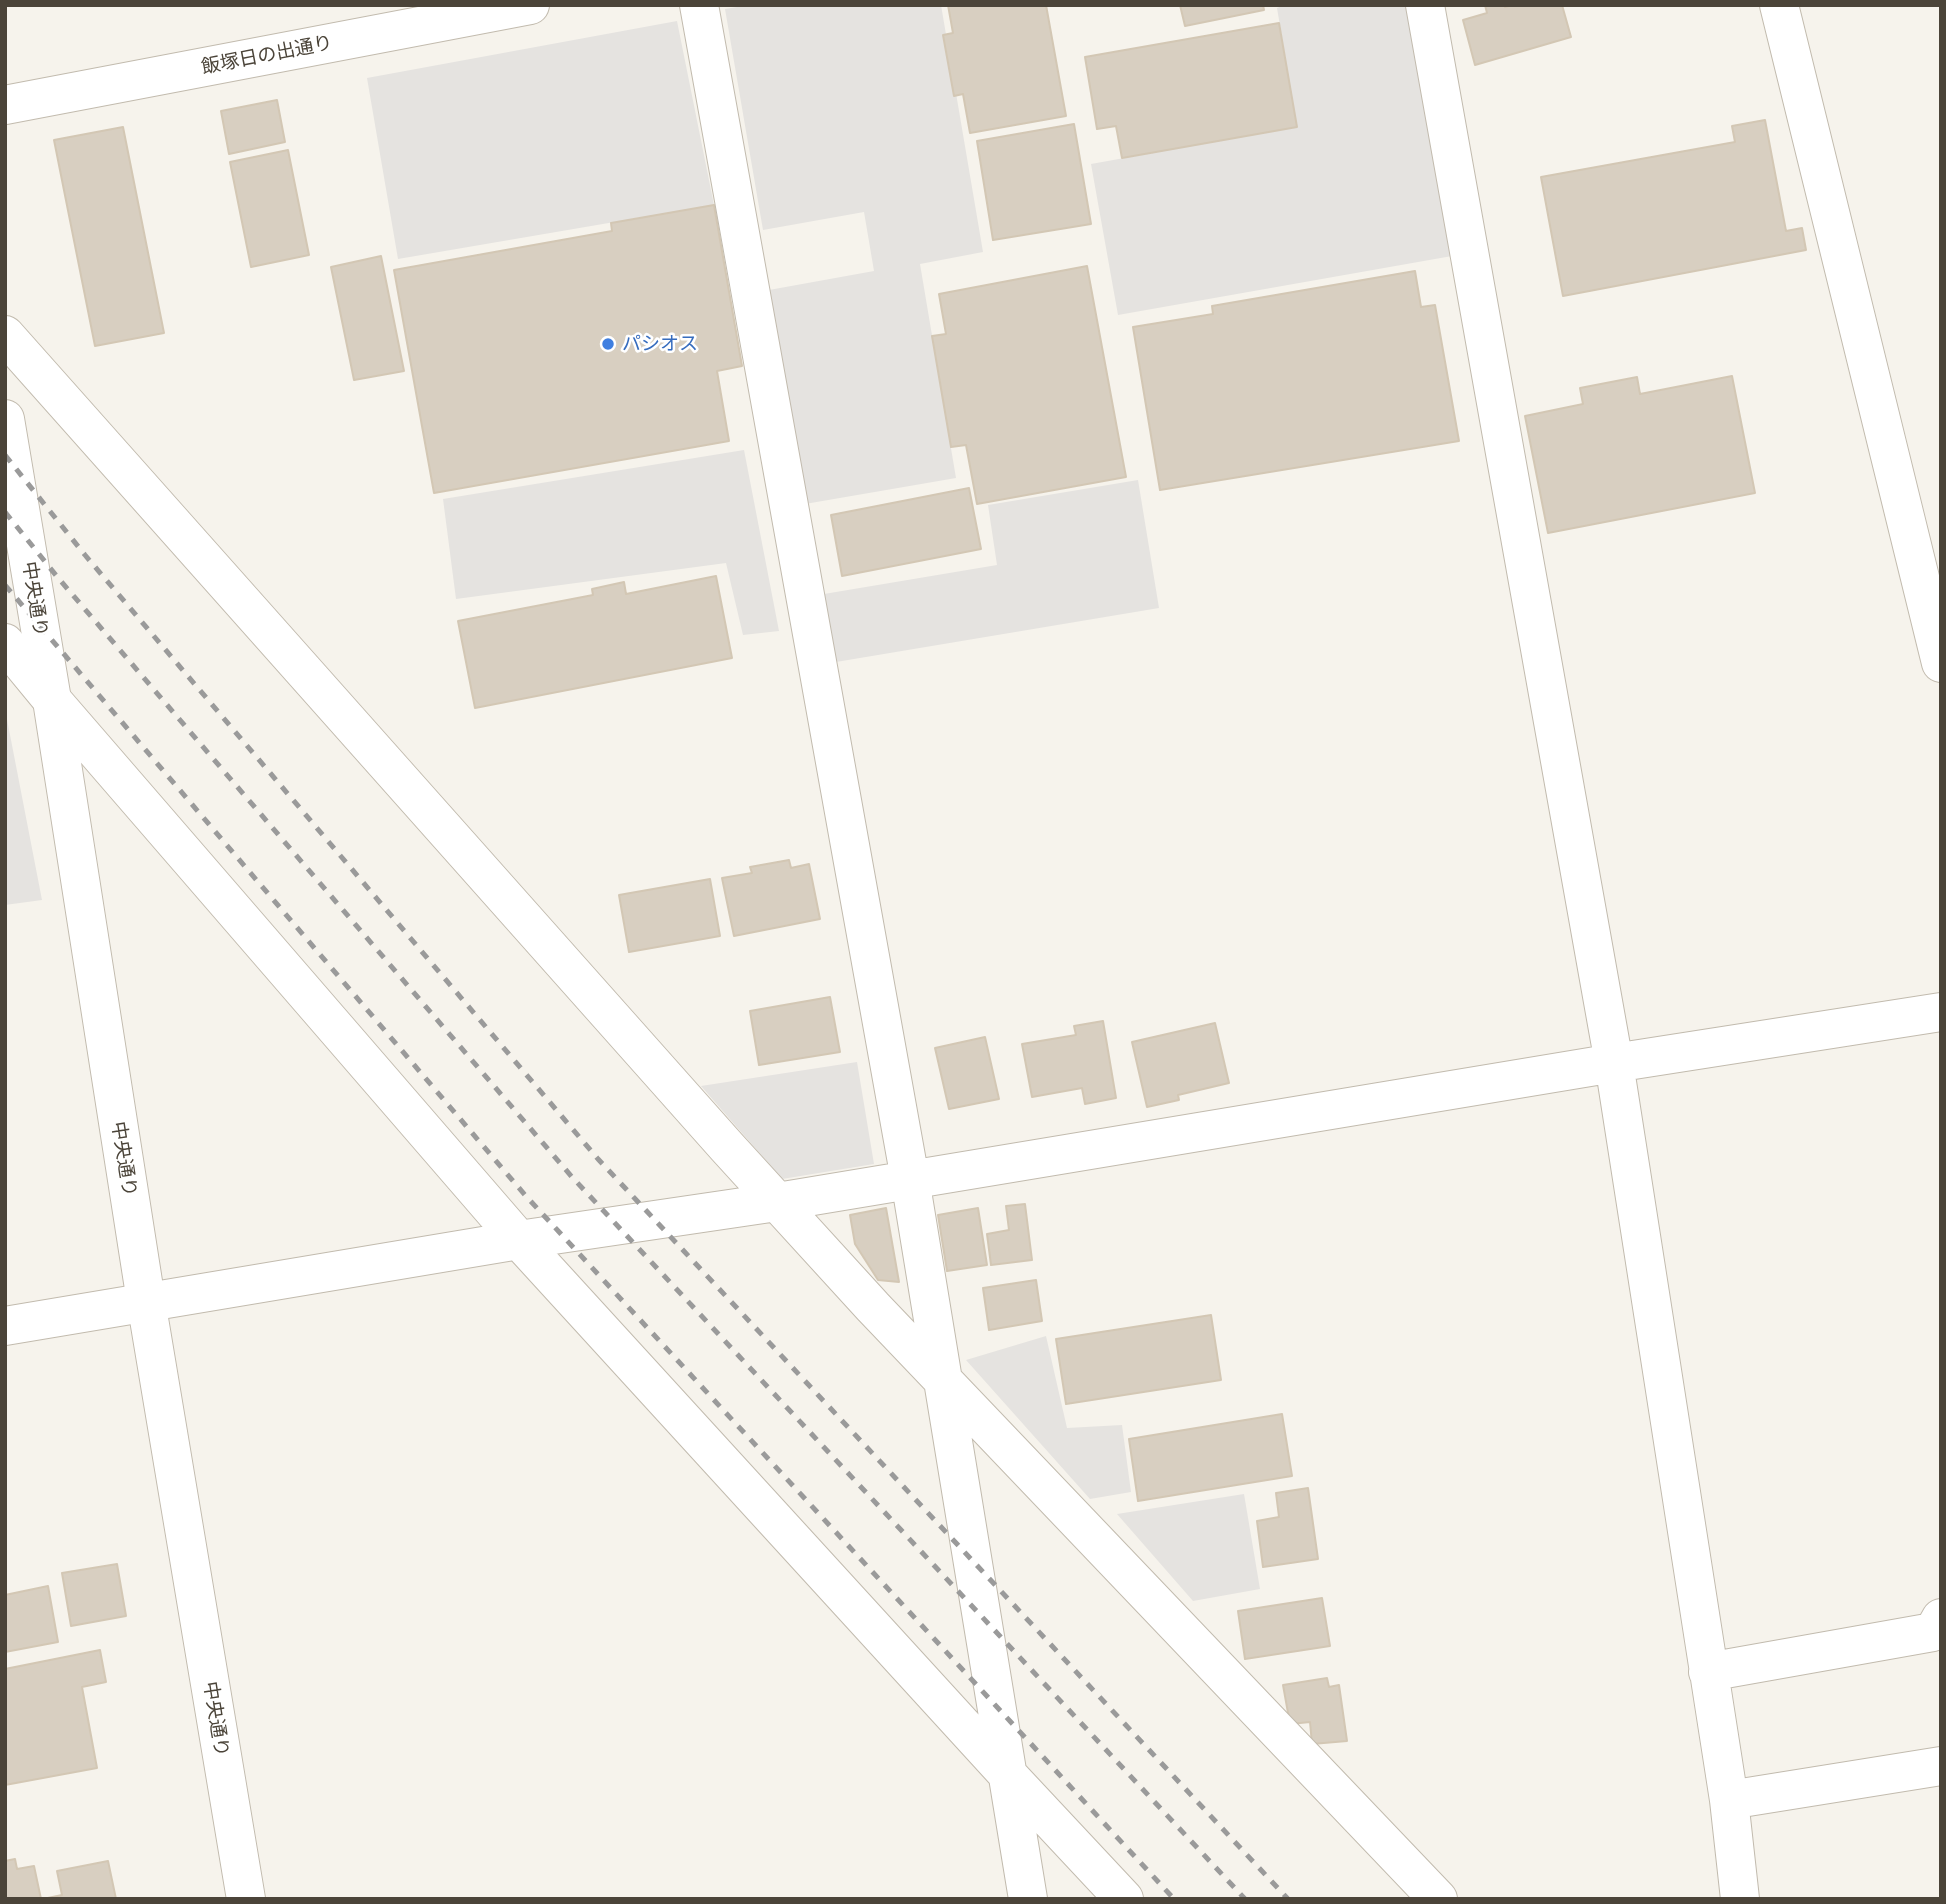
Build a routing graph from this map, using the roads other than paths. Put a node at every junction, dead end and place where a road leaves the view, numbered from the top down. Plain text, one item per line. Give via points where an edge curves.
1 (530, 5) edge
2 (699, 5) edge
3 (1426, 5) edge
4 (1759, 5) edge
5 (1769, 5) edge
6 (1779, 5) edge
7 (5, 105) edge
8 (5, 335) edge
9 (5, 419) edge
10 (5, 643) edge
11 (1941, 663) edge
12 (52, 700) junction
13 (1941, 1012) edge
14 (1614, 1063) junction
15 (910, 1179) junction
16 (777, 1202) junction
17 (519, 1240) junction
18 (146, 1301) junction
19 (5, 1326) edge
20 (942, 1382) junction
21 (1941, 1618) edge
22 (1708, 1672) junction
23 (1941, 1766) edge
24 (1009, 1776) junction
25 (1728, 1800) junction
26 (246, 1899) edge
27 (1028, 1899) edge
28 (1124, 1899) edge
29 (1438, 1899) edge
30 (1740, 1899) edge

1 - 7 street, 飯塚日の出通り
2 - 15 street
3 - 14 street
4 - 5 street via 1760,9
6 - 11 street
8 - 16 street
9 - 12 street, 中央通り
10 - 12 street
12 - 17 street
12 - 18 street, 中央通り
13 - 14 street
14 - 15 street
14 - 22 street
15 - 16 street
15 - 20 street
16 - 17 street
16 - 20 street
17 - 18 street
17 - 24 street
18 - 19 street
18 - 26 street, 中央通り
20 - 24 street
20 - 29 street
21 - 22 street via 1933,1632
22 - 25 street
23 - 25 street
24 - 27 street
24 - 28 street
25 - 30 street

